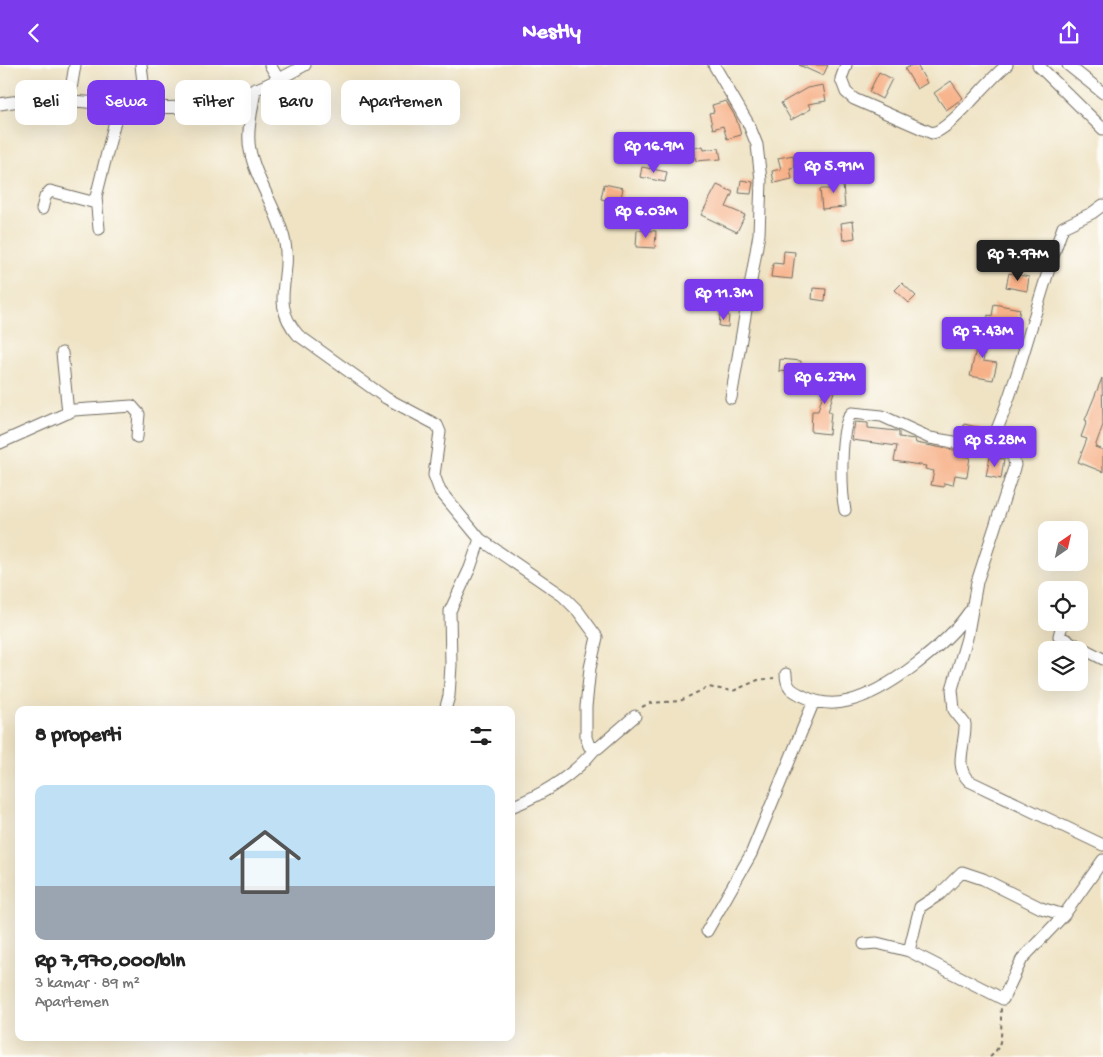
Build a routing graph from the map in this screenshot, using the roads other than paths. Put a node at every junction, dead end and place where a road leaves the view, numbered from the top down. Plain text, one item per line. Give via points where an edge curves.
1 (74, 65) edge
2 (141, 65) edge
3 (270, 65) edge
4 (305, 65) edge
5 (714, 65) edge
6 (846, 65) edge
7 (1007, 65) edge
8 (1038, 65) edge
9 (1068, 65) edge
10 (72, 80) edge
11 (143, 80) edge
12 (279, 80) joint
13 (261, 87) edge
14 (255, 89) junction
15 (1103, 93) edge
16 (15, 102) edge
17 (0, 104) edge
18 (165, 106) edge
19 (114, 125) edge
20 (1103, 129) edge
21 (96, 197) junction
22 (1103, 205) edge
23 (42, 209) dead end
24 (99, 229) dead end
25 (62, 353) dead end
26 (731, 398) dead end
27 (68, 413) junction
28 (137, 437) dead end
29 (991, 442) junction
30 (0, 443) edge
31 (845, 509) dead end
32 (480, 539) junction
33 (970, 611) junction
34 (1060, 631) edge
35 (1103, 659) edge
36 (786, 674) road end
37 (814, 701) junction
38 (446, 706) edge
39 (634, 716) road end
40 (596, 749) junction
41 (515, 805) edge
42 (1103, 845) edge
43 (1103, 860) edge
44 (1064, 915) junction
45 (707, 931) dead end
46 (864, 944) dead end
47 (909, 951) junction

1 - 10 street
2 - 11 street
3 - 12 street
4 - 12 street
5 - 26 street via 749,125 757,145 762,180 759,234
6 - 7 street via 841,79 849,96 932,133 948,125
8 - 20 street
9 - 15 street
13 - 14 street
14 - 18 street via 202,105
14 - 32 street via 250,149 282,228 286,246 282,292 285,317 298,335 386,397 439,427 435,482
16 - 17 street
19 - 21 street
21 - 23 street via 92,202 50,191
21 - 24 street
22 - 29 street via 1063,227 1009,400
25 - 27 street
27 - 28 street via 132,406 139,414
27 - 30 street
29 - 31 street via 972,445 930,438 882,416 852,413 846,421 842,466 841,493
29 - 33 street via 1012,456 1016,465
32 - 38 street via 450,611 451,665
32 - 40 street via 563,596 597,637 585,717 588,744
33 - 37 street via 947,639 891,680 846,702
33 - 42 street via 967,638 951,698 954,710 965,724 960,764 963,774 973,784
34 - 35 street via 1059,636
36 - 37 street via 790,689
37 - 45 street via 751,854
39 - 40 street
40 - 41 street via 578,769
43 - 44 street
44 - 47 street via 1022,959 1004,999
44 - 47 street via 962,872 940,894 920,907
46 - 47 street via 877,943

